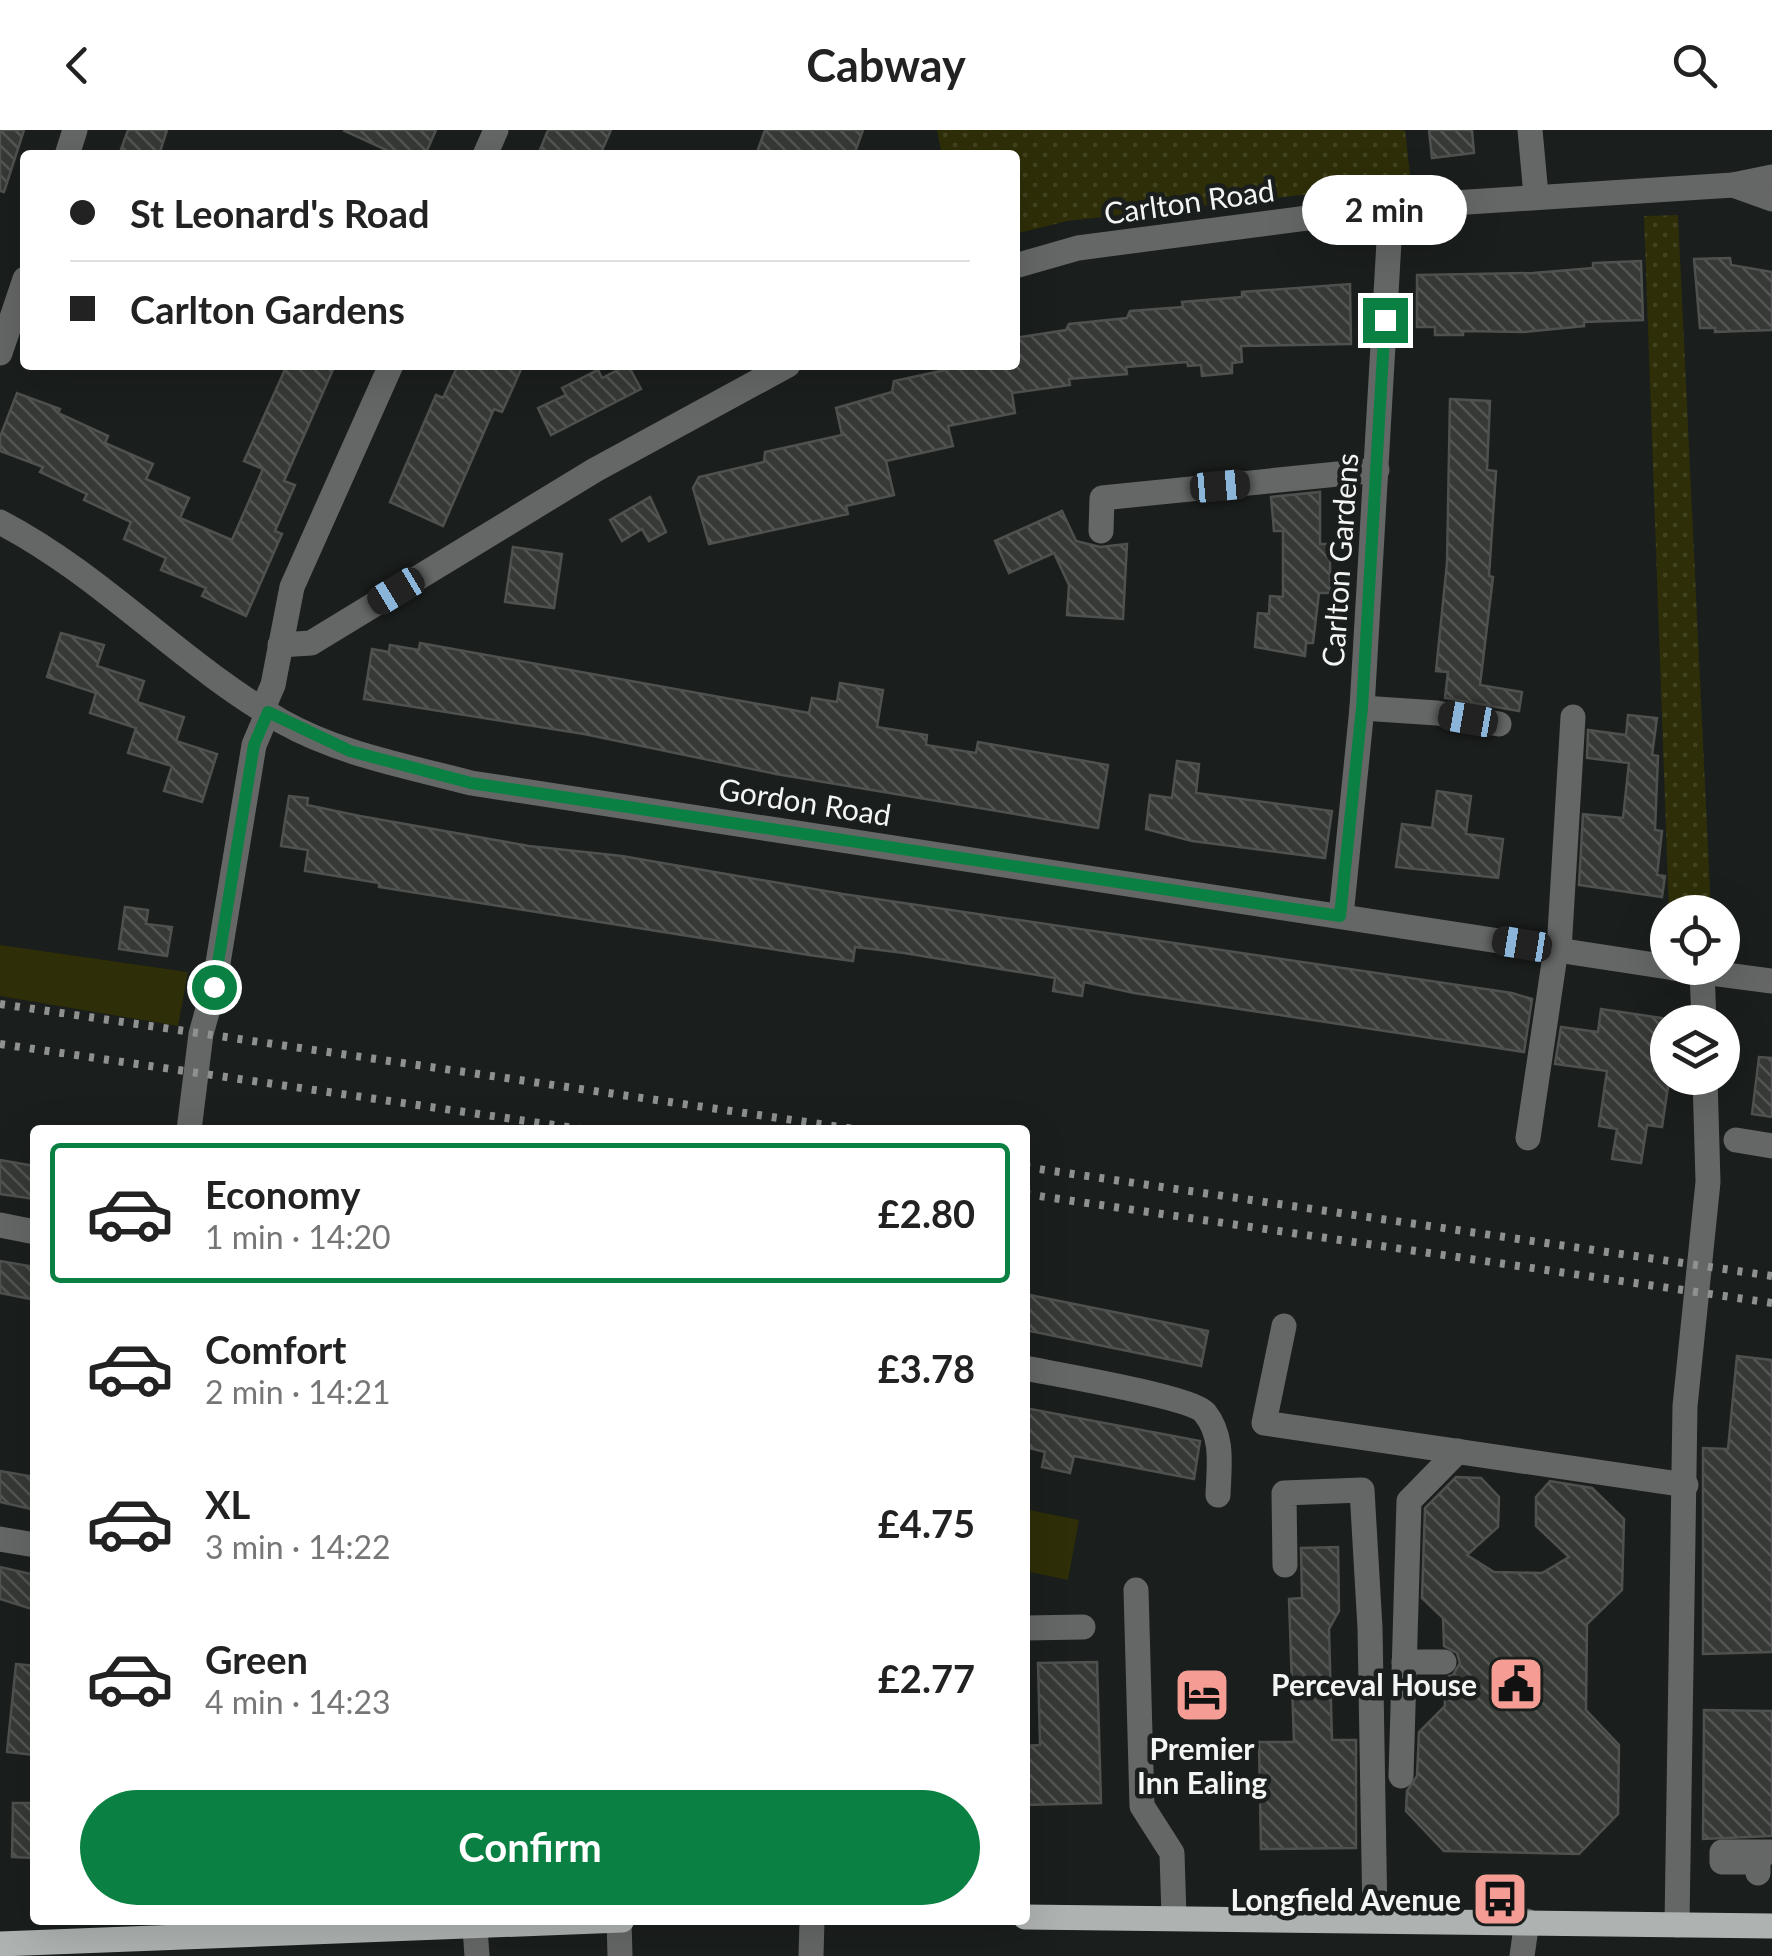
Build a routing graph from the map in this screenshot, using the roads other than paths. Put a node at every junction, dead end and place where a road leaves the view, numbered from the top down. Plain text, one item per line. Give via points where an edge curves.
1 (1530, 130) edge
2 (1772, 178) edge
3 (1733, 185) junction
4 (1536, 195) junction
5 (1772, 199) edge
6 (1391, 207) junction
7 (1020, 265) edge
8 (20, 294) edge
9 (0, 354) edge
10 (389, 370) edge
11 (779, 370) edge
12 (1377, 470) junction
13 (0, 522) edge
14 (1101, 531) dead end
15 (280, 645) junction
16 (1362, 708) junction
17 (266, 710) junction
18 (1573, 717) dead end
19 (1500, 724) dead end
20 (1340, 916) junction
21 (1557, 950) junction
22 (1650, 964) edge
23 (1740, 977) edge
24 (1772, 982) edge
25 (1704, 1095) edge
26 (189, 1122) edge
27 (1528, 1138) dead end
28 (1736, 1140) dead end
29 (1772, 1146) edge
30 (0, 1225) edge
31 (30, 1231) edge
32 (1284, 1326) dead end
33 (1030, 1369) edge
34 (1458, 1452) junction
35 (1686, 1484) junction
36 (1218, 1495) dead end
37 (0, 1540) edge
38 (30, 1544) edge
39 (1285, 1564) dead end
40 (1136, 1590) dead end
41 (1083, 1627) dead end
42 (1030, 1628) edge
43 (1404, 1662) junction
44 (1444, 1662) dead end
45 (1401, 1776) dead end
46 (1030, 1916) edge
47 (1174, 1916) junction
48 (1375, 1919) junction
49 (1519, 1921) junction
50 (506, 1925) edge
51 (621, 1925) edge
52 (812, 1925) edge
53 (1677, 1925) junction
54 (1772, 1926) edge
55 (475, 1928) junction
56 (136, 1930) edge
57 (215, 1937) edge
58 (4, 1948) edge
59 (477, 1956) edge
60 (620, 1956) edge
61 (811, 1956) edge
62 (1510, 1956) edge
63 (1522, 1956) edge

1 - 4 street
2 - 3 street, Carlton Road
3 - 4 street, Carlton Road
3 - 5 street, Carlton Road
4 - 6 street, Carlton Road
6 - 7 street, Carlton Road via 1078,248
6 - 12 street, Carlton Gardens
8 - 9 street
10 - 15 street via 292,587
11 - 15 street via 595,470 311,644
12 - 14 street via 1102,498
12 - 16 street, Carlton Gardens
13 - 17 street, Gordon Road
15 - 17 street
16 - 19 street
16 - 20 street, Carlton Gardens
17 - 20 street, Gordon Road via 350,751 471,783
17 - 26 street via 254,745
18 - 21 street
20 - 21 street, Gordon Road
21 - 22 street, Gordon Road
21 - 27 street
23 - 24 street, Gordon Road
25 - 35 street
28 - 29 street
30 - 31 street
32 - 34 street via 1264,1423
33 - 36 street via 1194,1404 1215,1428
34 - 35 street
34 - 43 street via 1409,1501
35 - 53 street
37 - 38 street
39 - 48 street via 1284,1493 1362,1490
40 - 47 street via 1142,1806 1172,1853
41 - 42 street
43 - 44 street
43 - 45 street
46 - 47 main road
47 - 48 main road
48 - 49 main road
49 - 53 main road
49 - 62 street
49 - 63 street
50 - 55 main road
51 - 60 street
52 - 61 street
53 - 54 main road
55 - 57 main road
55 - 59 street
56 - 57 main road
56 - 58 main road

